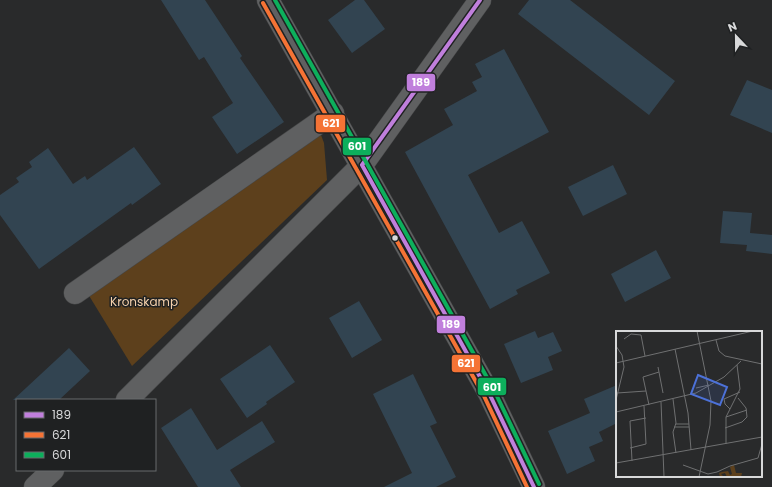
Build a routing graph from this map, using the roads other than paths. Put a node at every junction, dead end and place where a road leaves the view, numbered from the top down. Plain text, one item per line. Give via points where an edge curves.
1 (268, 0) edge
2 (480, 0) edge
3 (333, 113) junction
4 (362, 165) junction
5 (75, 293) dead end
6 (128, 399) edge
7 (52, 471) edge
8 (35, 487) edge
9 (534, 487) edge

1 - 3 street
2 - 4 street
3 - 4 street
3 - 5 street
4 - 6 street
4 - 9 street via 490,393
7 - 8 street

